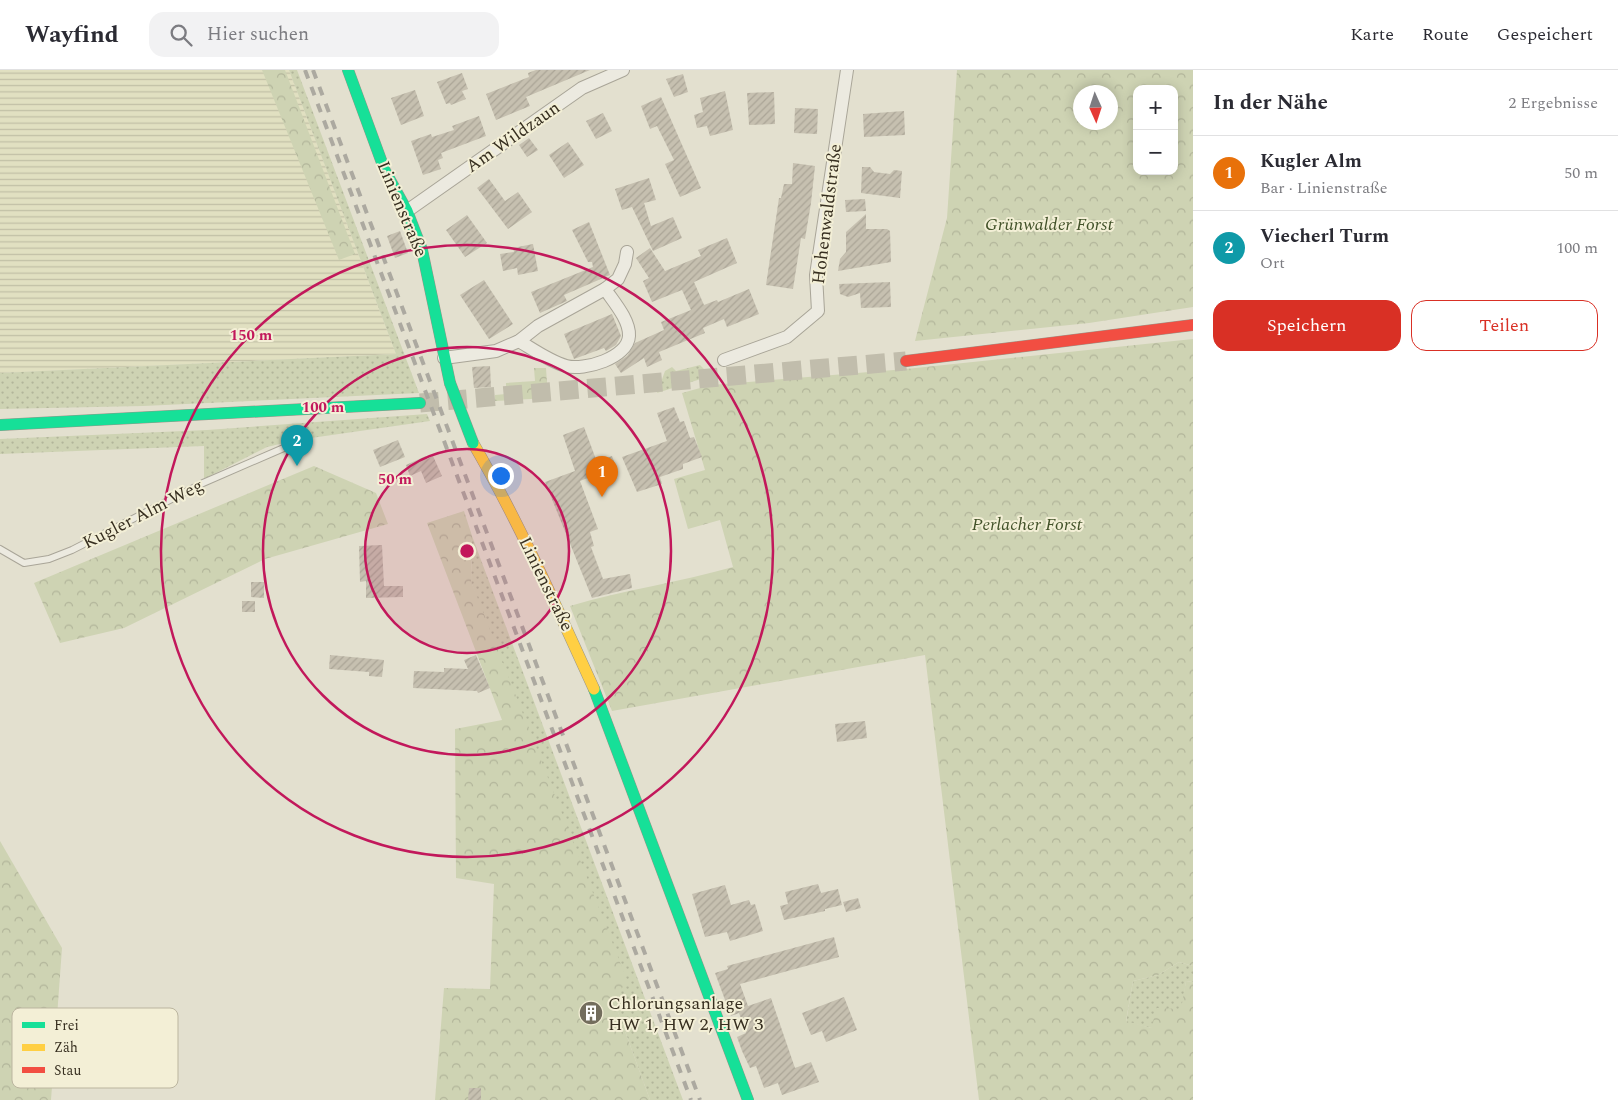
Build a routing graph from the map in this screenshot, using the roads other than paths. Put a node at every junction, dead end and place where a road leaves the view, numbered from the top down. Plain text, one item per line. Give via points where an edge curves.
1 (348, 70) edge
2 (623, 70) edge
3 (847, 70) edge
4 (407, 211) junction
5 (627, 252) dead end
6 (605, 289) junction
7 (1193, 325) edge
8 (519, 341) junction
9 (444, 358) junction
10 (724, 360) dead end
11 (906, 361) tunnel mouth
12 (420, 403) tunnel mouth
13 (0, 425) edge
14 (286, 447) dead end
15 (0, 549) edge
16 (748, 1100) edge

1 - 4 street, Linienstraße via 385,171
2 - 4 street, Am Wildzaun via 582,88
3 - 10 street, Hohenwaldstraße via 816,275 818,311 787,336
4 - 9 street, Linienstraße via 422,250
5 - 6 street via 618,279
6 - 8 street via 538,326
6 - 8 street via 628,326 630,337 623,351 586,367 567,366
7 - 11 street
8 - 9 street via 496,351
9 - 16 street, Linienstraße, bridge via 473,443 542,573 618,744
12 - 13 street
14 - 15 lane, Kugler Alm Weg via 203,482 49,559 24,563

